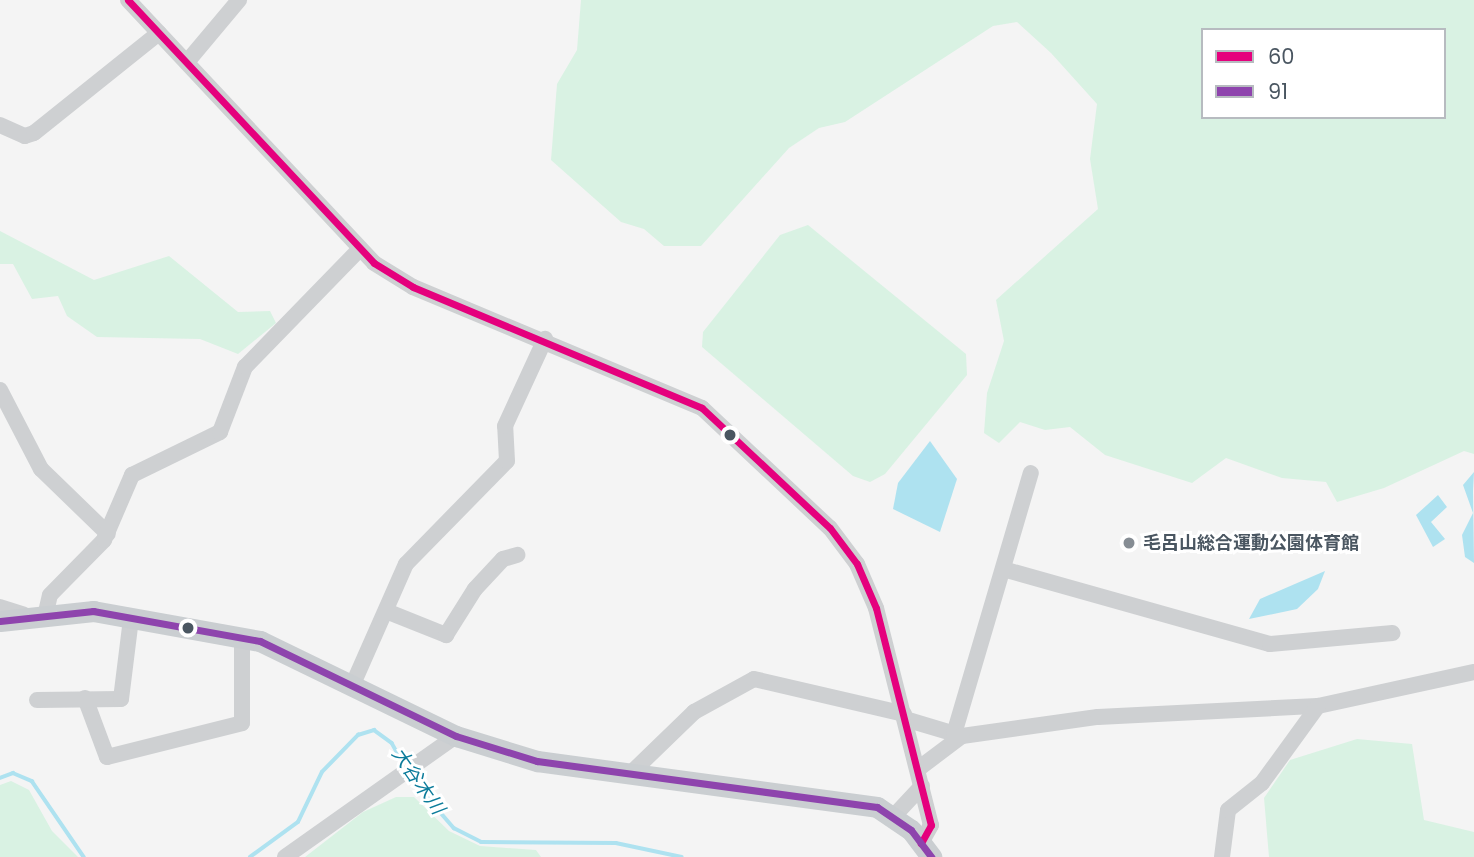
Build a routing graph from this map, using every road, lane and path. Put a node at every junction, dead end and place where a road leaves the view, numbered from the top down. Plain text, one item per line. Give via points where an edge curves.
1 (128, 0) edge
2 (239, 0) edge
3 (159, 33) junction
4 (187, 62) junction
5 (0, 125) edge
6 (358, 251) junction
7 (545, 339) junction
8 (0, 390) edge
9 (1031, 473) dead end
10 (108, 534) junction
11 (517, 555) dead end
12 (1003, 569) junction
13 (0, 607) edge
14 (386, 611) junction
15 (46, 612) junction
16 (24, 615) junction
17 (131, 619) junction
18 (0, 621) edge
19 (1393, 634) dead end
20 (242, 639) junction
21 (1474, 672) edge
22 (353, 684) junction
23 (85, 698) junction
24 (37, 700) dead end
25 (1318, 706) junction
26 (904, 717) junction
27 (958, 735) junction
28 (456, 736) junction
29 (918, 769) junction
30 (629, 775) junction
31 (922, 786) junction
32 (894, 816) junction
33 (926, 850) edge
34 (285, 857) edge
35 (1222, 857) edge

1 - 3 street
2 - 4 street
3 - 4 street
3 - 5 street via 34,133 24,136
4 - 6 street
6 - 7 street via 413,287
6 - 10 street via 245,367 220,432 132,475
7 - 14 street via 505,426 507,461 415,553
7 - 26 street via 702,408 830,528 869,587
8 - 10 street via 41,469
9 - 12 street
10 - 15 street via 50,595
11 - 14 street via 503,559 475,589 446,635
12 - 19 street via 1270,644
12 - 27 street
13 - 16 street
14 - 22 street
15 - 16 main road
15 - 17 main road
16 - 18 main road
17 - 20 main road
17 - 23 street via 126,693 121,699
20 - 22 main road via 291,651
20 - 23 street via 242,723 107,757
21 - 25 street
22 - 28 main road
23 - 24 street
25 - 27 street via 1098,717
25 - 35 street via 1262,783 1228,810
26 - 27 street
26 - 29 street
26 - 30 street via 754,679 695,712
27 - 29 street
28 - 30 main road via 537,761
28 - 34 street
29 - 31 street
30 - 32 main road via 877,807
31 - 32 street
31 - 33 street via 931,825
32 - 33 main road

